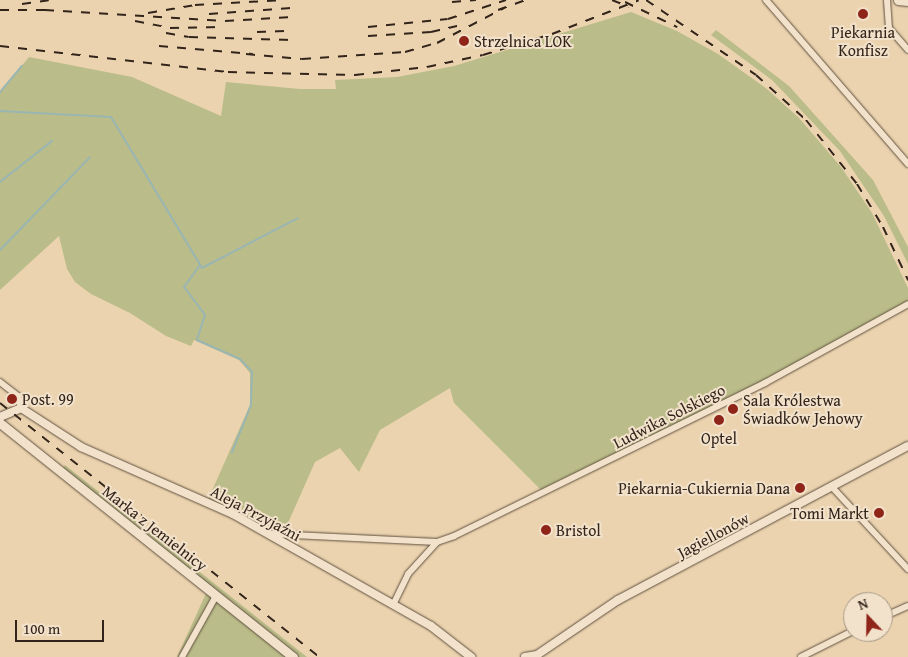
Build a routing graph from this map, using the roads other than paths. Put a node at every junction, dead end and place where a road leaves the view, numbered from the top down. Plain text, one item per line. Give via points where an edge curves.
1 (766, 0) edge
2 (887, 0) edge
3 (898, 0) edge
4 (908, 1) edge
5 (908, 50) edge
6 (908, 164) edge
7 (908, 304) edge
8 (0, 382) edge
9 (21, 408) junction
10 (0, 417) edge
11 (0, 423) edge
12 (908, 446) edge
13 (832, 487) junction
14 (264, 532) junction
15 (437, 542) junction
16 (908, 569) edge
17 (216, 596) junction
18 (393, 605) junction
19 (908, 606) edge
20 (893, 613) edge
21 (843, 636) edge
22 (535, 656) edge
23 (182, 657) edge
24 (293, 657) edge
25 (471, 657) edge
26 (525, 657) edge
27 (801, 657) edge

1 - 6 street
2 - 5 street via 889,28
3 - 4 main road
7 - 15 street, Ludwika Solskiego via 703,415
8 - 9 street via 18,396
9 - 10 street
9 - 14 street, Aleja Przyjaźni via 81,447 233,514
11 - 17 main road, Marka z Jemielnicy
12 - 13 street, Jagiellonów
13 - 16 street
13 - 22 street, Jagiellonów via 618,600
14 - 15 street, Ludwika Solskiego via 282,537
14 - 18 street, Aleja Przyjaźni
15 - 18 street, Ludwika Solskiego via 408,574
17 - 23 street
17 - 24 main road, Marka z Jemielnicy
18 - 25 street, Aleja Przyjaźni via 430,626
19 - 20 street
21 - 27 street
22 - 26 street, Jagiellonów

